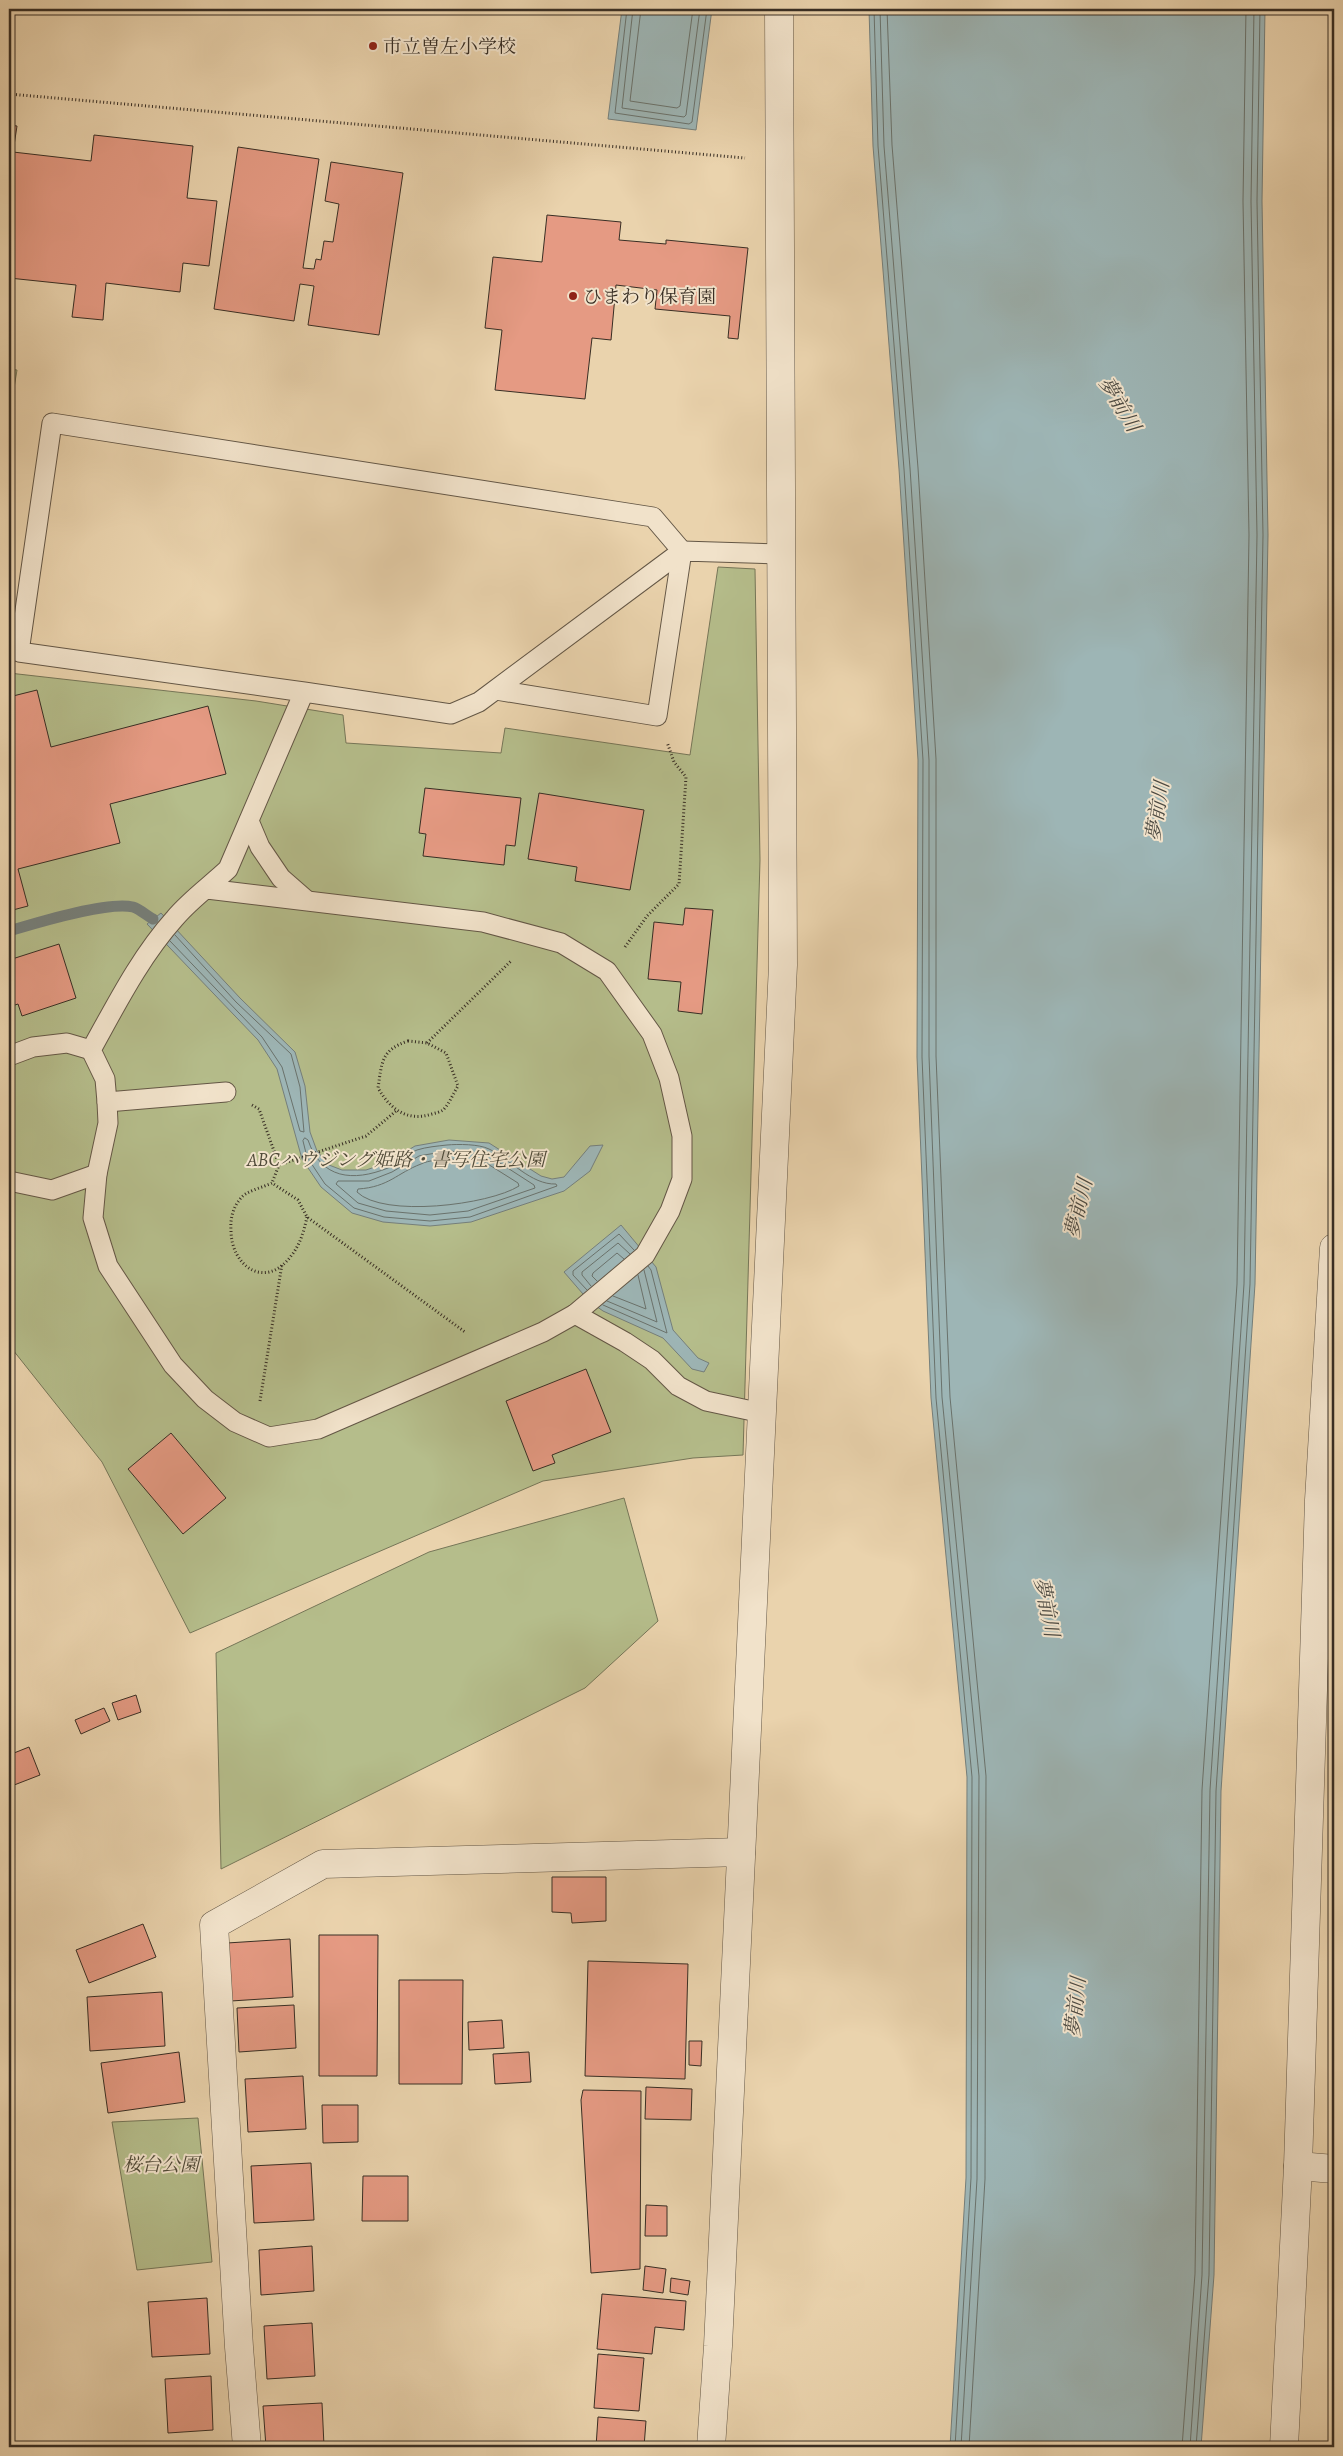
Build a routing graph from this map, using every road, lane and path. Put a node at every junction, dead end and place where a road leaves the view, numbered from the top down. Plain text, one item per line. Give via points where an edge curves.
1 (779, 9) edge
2 (9, 94) edge
3 (780, 161) junction
4 (682, 551) junction
5 (782, 554) junction
6 (496, 690) junction
7 (304, 692) junction
8 (656, 716) junction
9 (249, 822) junction
10 (207, 889) junction
11 (306, 899) junction
12 (536, 936) junction
13 (607, 971) junction
14 (428, 1043) junction
15 (91, 1050) junction
16 (9, 1056) edge
17 (226, 1092) joint
18 (107, 1102) junction
19 (396, 1111) junction
20 (279, 1165) junction
21 (97, 1174) junction
22 (9, 1181) edge
23 (272, 1183) junction
24 (307, 1217) junction
25 (1334, 1248) edge
26 (282, 1264) junction
27 (575, 1314) junction
28 (494, 1353) junction
29 (762, 1413) junction
30 (255, 1431) junction
31 (741, 1852) junction
32 (1298, 2166) junction
33 (1334, 2169) edge
34 (248, 2447) edge
35 (711, 2447) edge
36 (1284, 2447) edge

1 - 3 street
2 - 3 path
3 - 5 street
4 - 5 lane
4 - 6 lane
4 - 7 lane via 654,517 52,423 19,652
4 - 8 lane
5 - 29 street via 783,965
6 - 7 lane via 479,702 451,714
6 - 8 lane
7 - 9 lane
8 - 13 path via 674,762 686,777 680,884 647,916
9 - 10 lane via 228,870
9 - 11 lane via 260,847 281,878
10 - 11 lane
10 - 15 lane via 175,918 157,942 126,987
11 - 12 lane via 483,922
12 - 13 lane via 561,943
12 - 14 path
13 - 27 lane via 652,1034 669,1078 682,1136 682,1179 670,1210 644,1255
14 - 19 path via 408,1041 393,1046 384,1059 378,1088
14 - 19 path via 446,1053 458,1086 442,1111 422,1118
15 - 16 lane via 67,1043 34,1047
15 - 18 lane via 106,1079
17 - 18 lane
17 - 20 path via 259,1109
18 - 21 lane via 108,1123
19 - 20 path via 366,1136
20 - 23 path
21 - 22 lane via 52,1190
21 - 30 lane via 93,1218 108,1266 173,1365 205,1398 235,1422
23 - 24 path via 298,1200
23 - 26 path via 241,1196 231,1217 231,1247 241,1263 252,1271 270,1272
24 - 26 path via 299,1242 291,1257
24 - 28 path
25 - 32 street via 1319,1500
26 - 30 path
27 - 28 lane
27 - 29 lane via 625,1342 652,1360 678,1386 706,1401
28 - 30 lane via 318,1429 269,1437
29 - 31 street
31 - 34 street via 323,1864 214,1925
31 - 35 street
32 - 33 street
32 - 36 street

